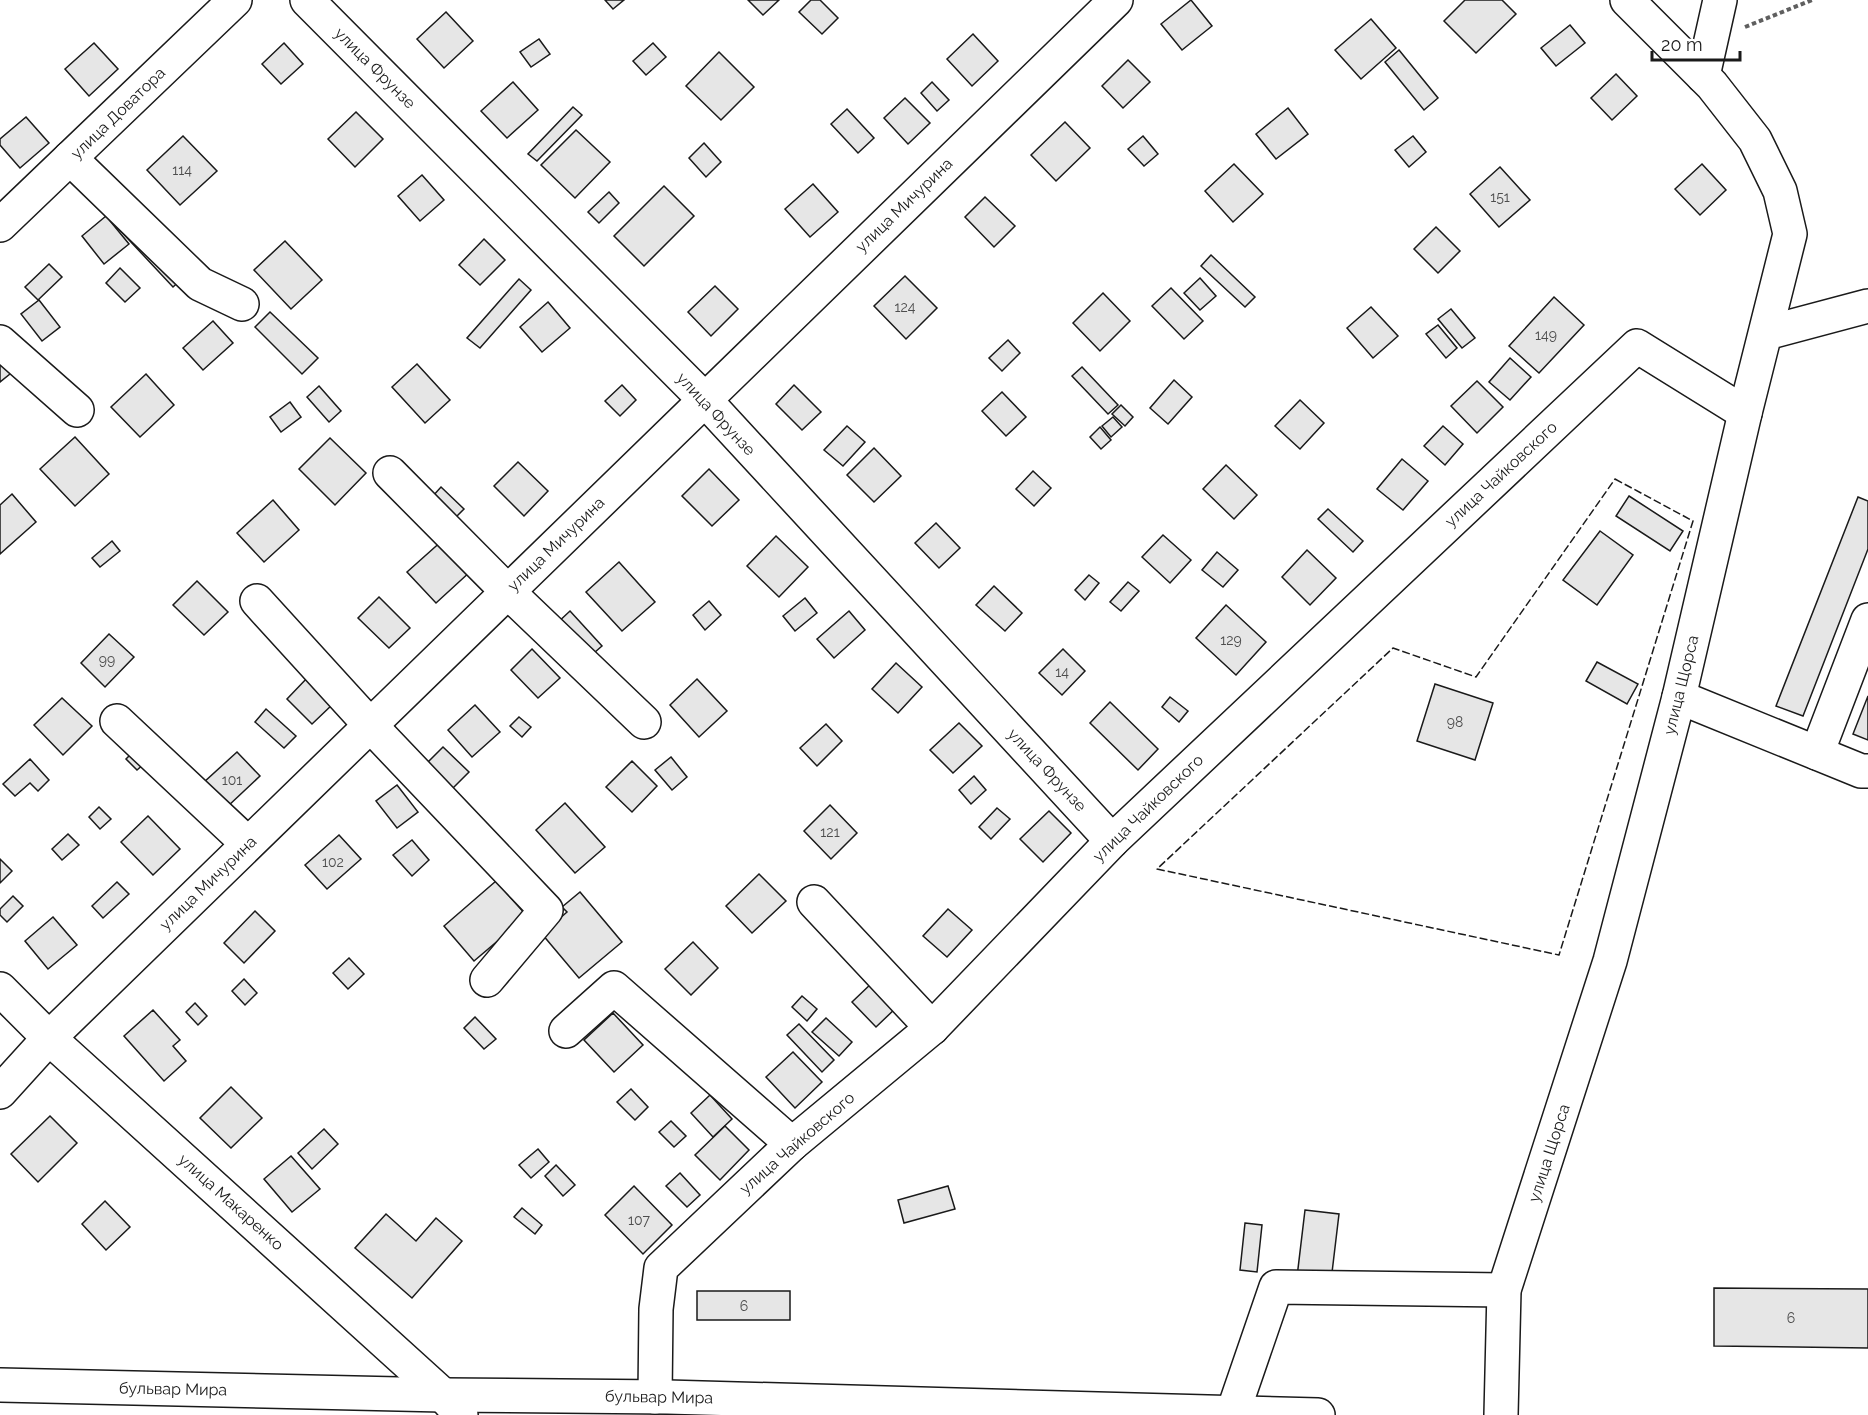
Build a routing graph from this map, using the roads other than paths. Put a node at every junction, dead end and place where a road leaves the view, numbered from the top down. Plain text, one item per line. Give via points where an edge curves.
1 (235, 0) edge
2 (307, 0) edge
3 (1116, 0) edge
4 (1627, 0) edge
5 (1720, 0) edge
6 (1703, 76) junction
7 (70, 158) junction
8 (0, 225) edge
9 (242, 304) dead end
10 (1868, 306) edge
11 (1766, 333) junction
12 (0, 342) edge
13 (704, 399) junction
14 (77, 410) dead end
15 (1745, 413) junction
16 (390, 473) dead end
17 (507, 591) junction
18 (257, 601) dead end
19 (1868, 620) edge
20 (1678, 697) junction
21 (117, 721) dead end
22 (644, 722) dead end
23 (369, 725) junction
24 (1817, 753) junction
25 (1868, 771) edge
26 (1112, 840) junction
27 (248, 844) junction
28 (814, 902) dead end
29 (488, 980) dead end
30 (0, 989) edge
31 (932, 1028) junction
32 (566, 1031) dead end
33 (49, 1038) junction
34 (0, 1092) edge
35 (792, 1144) junction
36 (1504, 1290) junction
37 (0, 1385) edge
38 (655, 1397) junction
39 (452, 1405) edge
40 (1233, 1412) junction
41 (1318, 1415) edge
42 (1501, 1415) edge

1 - 7 street, улица Доватора
2 - 13 street, улица Фрунзе
3 - 13 street, улица Мичурина
4 - 6 street, улица Щорса
5 - 6 street
6 - 11 street, улица Щорса via 1755,140 1780,191 1790,234
7 - 8 street, улица Доватора
7 - 9 street via 200,284
10 - 11 street
11 - 15 street, улица Щорса
12 - 14 street
13 - 17 street, улица Мичурина
13 - 26 street, улица Фрунзе
15 - 20 street, улица Щорса
15 - 26 street, улица Чайковского via 1637,346
16 - 17 street
17 - 22 street
17 - 23 street, улица Мичурина
18 - 23 street
19 - 24 street
20 - 24 street
20 - 36 street, улица Щорса via 1610,962
21 - 27 street
23 - 27 street, улица Мичурина
23 - 29 street via 546,910
24 - 25 street
26 - 31 street, улица Чайковского
27 - 33 street, улица Мичурина
28 - 31 street
30 - 33 street, улица Макаренко
31 - 35 street, улица Чайковского
32 - 35 street via 614,988
33 - 34 street, улица Мичурина
33 - 39 street, улица Макаренко
35 - 38 street, улица Чайковского via 661,1268 656,1309
36 - 40 street via 1276,1287
36 - 42 street, улица Щорса
37 - 39 street, бульвар Мира
38 - 39 street, бульвар Мира
38 - 40 street, бульвар Мира
40 - 41 street, бульвар Мира

